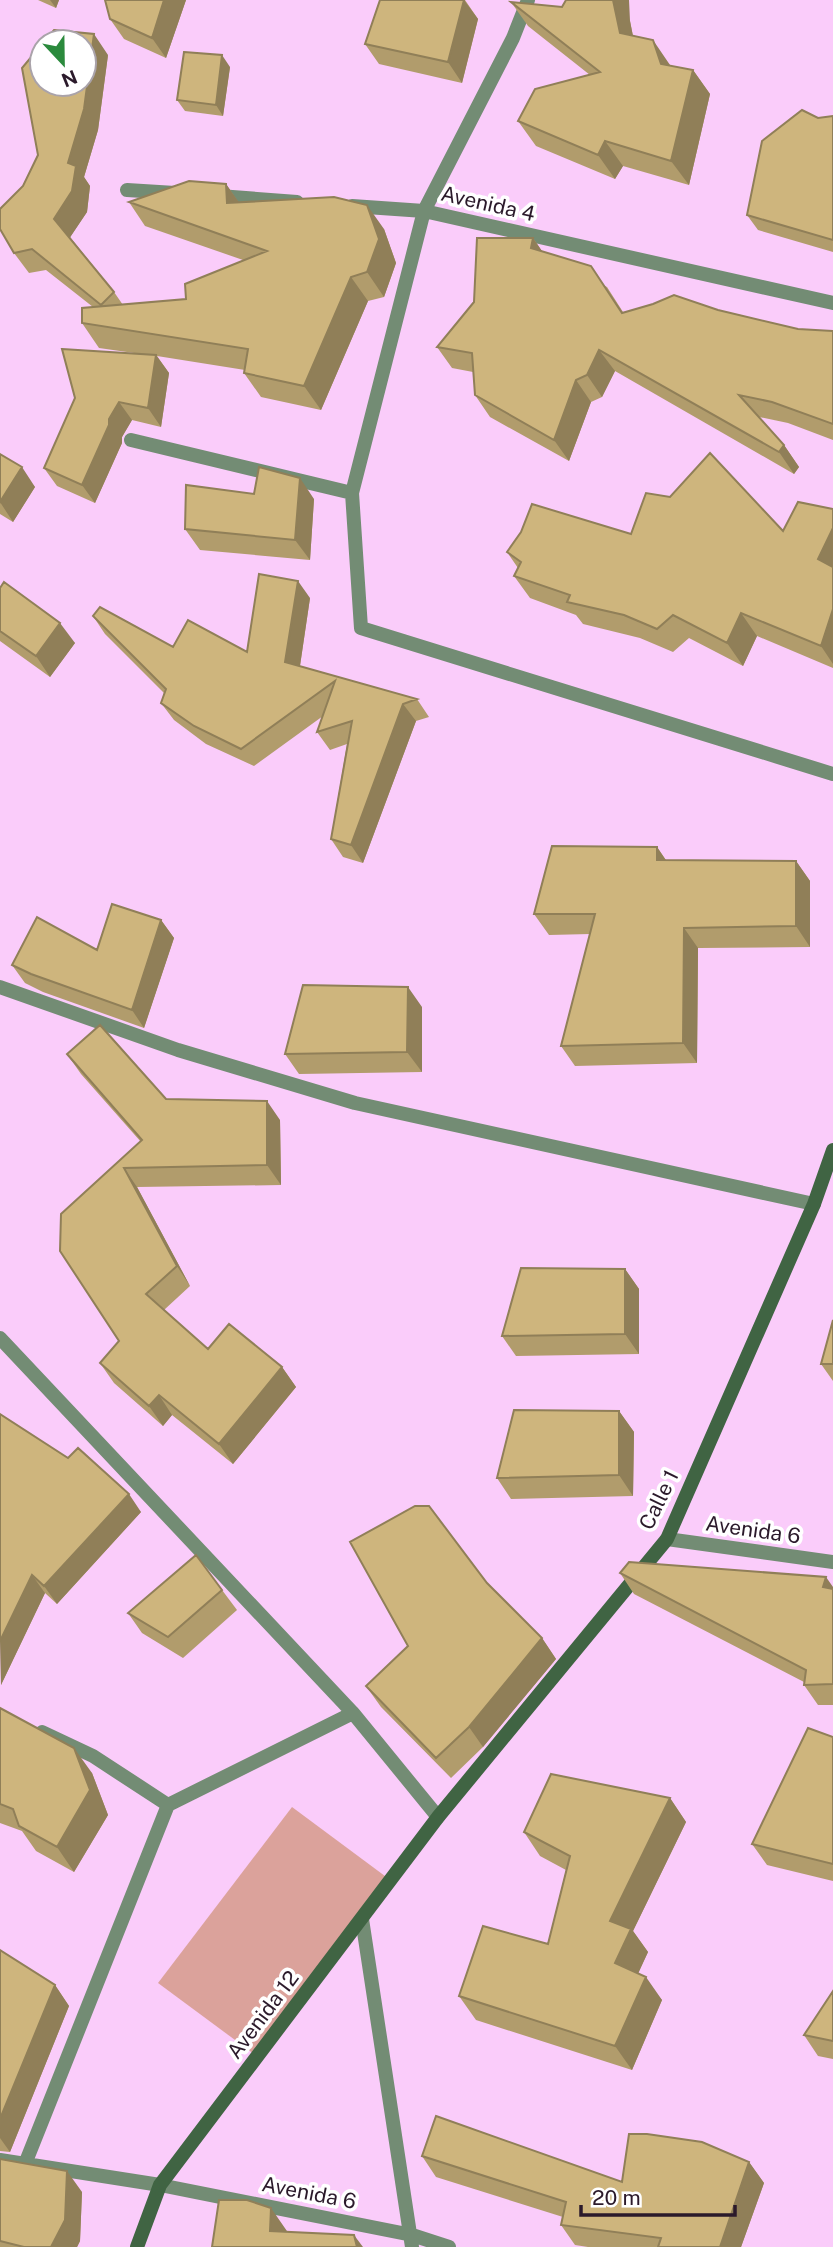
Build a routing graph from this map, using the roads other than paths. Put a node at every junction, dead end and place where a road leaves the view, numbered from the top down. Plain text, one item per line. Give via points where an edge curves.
1 (528, 0) edge
2 (127, 190) dead end
3 (316, 203) edge
4 (343, 205) edge
5 (424, 211) junction
6 (833, 303) edge
7 (131, 440) dead end
8 (352, 493) junction
9 (833, 774) edge
10 (0, 988) edge
11 (833, 1150) edge
12 (814, 1204) junction
13 (0, 1338) edge
14 (667, 1539) junction
15 (833, 1562) edge
16 (353, 1713) junction
17 (23, 1723) edge
18 (168, 1805) junction
19 (438, 1816) junction
20 (362, 1919) junction
21 (0, 2160) edge
22 (25, 2164) junction
23 (160, 2185) junction
24 (412, 2241) edge
25 (137, 2247) edge
26 (449, 2247) edge

1 - 5 street
2 - 3 street
4 - 5 street, Avenida 4
5 - 6 street, Avenida 4
5 - 8 street
7 - 8 street
8 - 9 street via 361,628
10 - 12 street via 178,1050 355,1103
11 - 12 street, Calle 1
12 - 14 street, Calle 1
13 - 16 street
14 - 15 street, Avenida 6
14 - 19 street, Calle 1
16 - 18 street
16 - 19 street
17 - 18 street via 93,1756
18 - 22 street
19 - 20 street, Avenida 12
20 - 23 street, Avenida 12
20 - 24 street
21 - 22 street, Avenida 6
22 - 23 street, Avenida 6
23 - 24 street, Avenida 6
23 - 25 street, Avenida 12
24 - 26 street, Avenida 6

